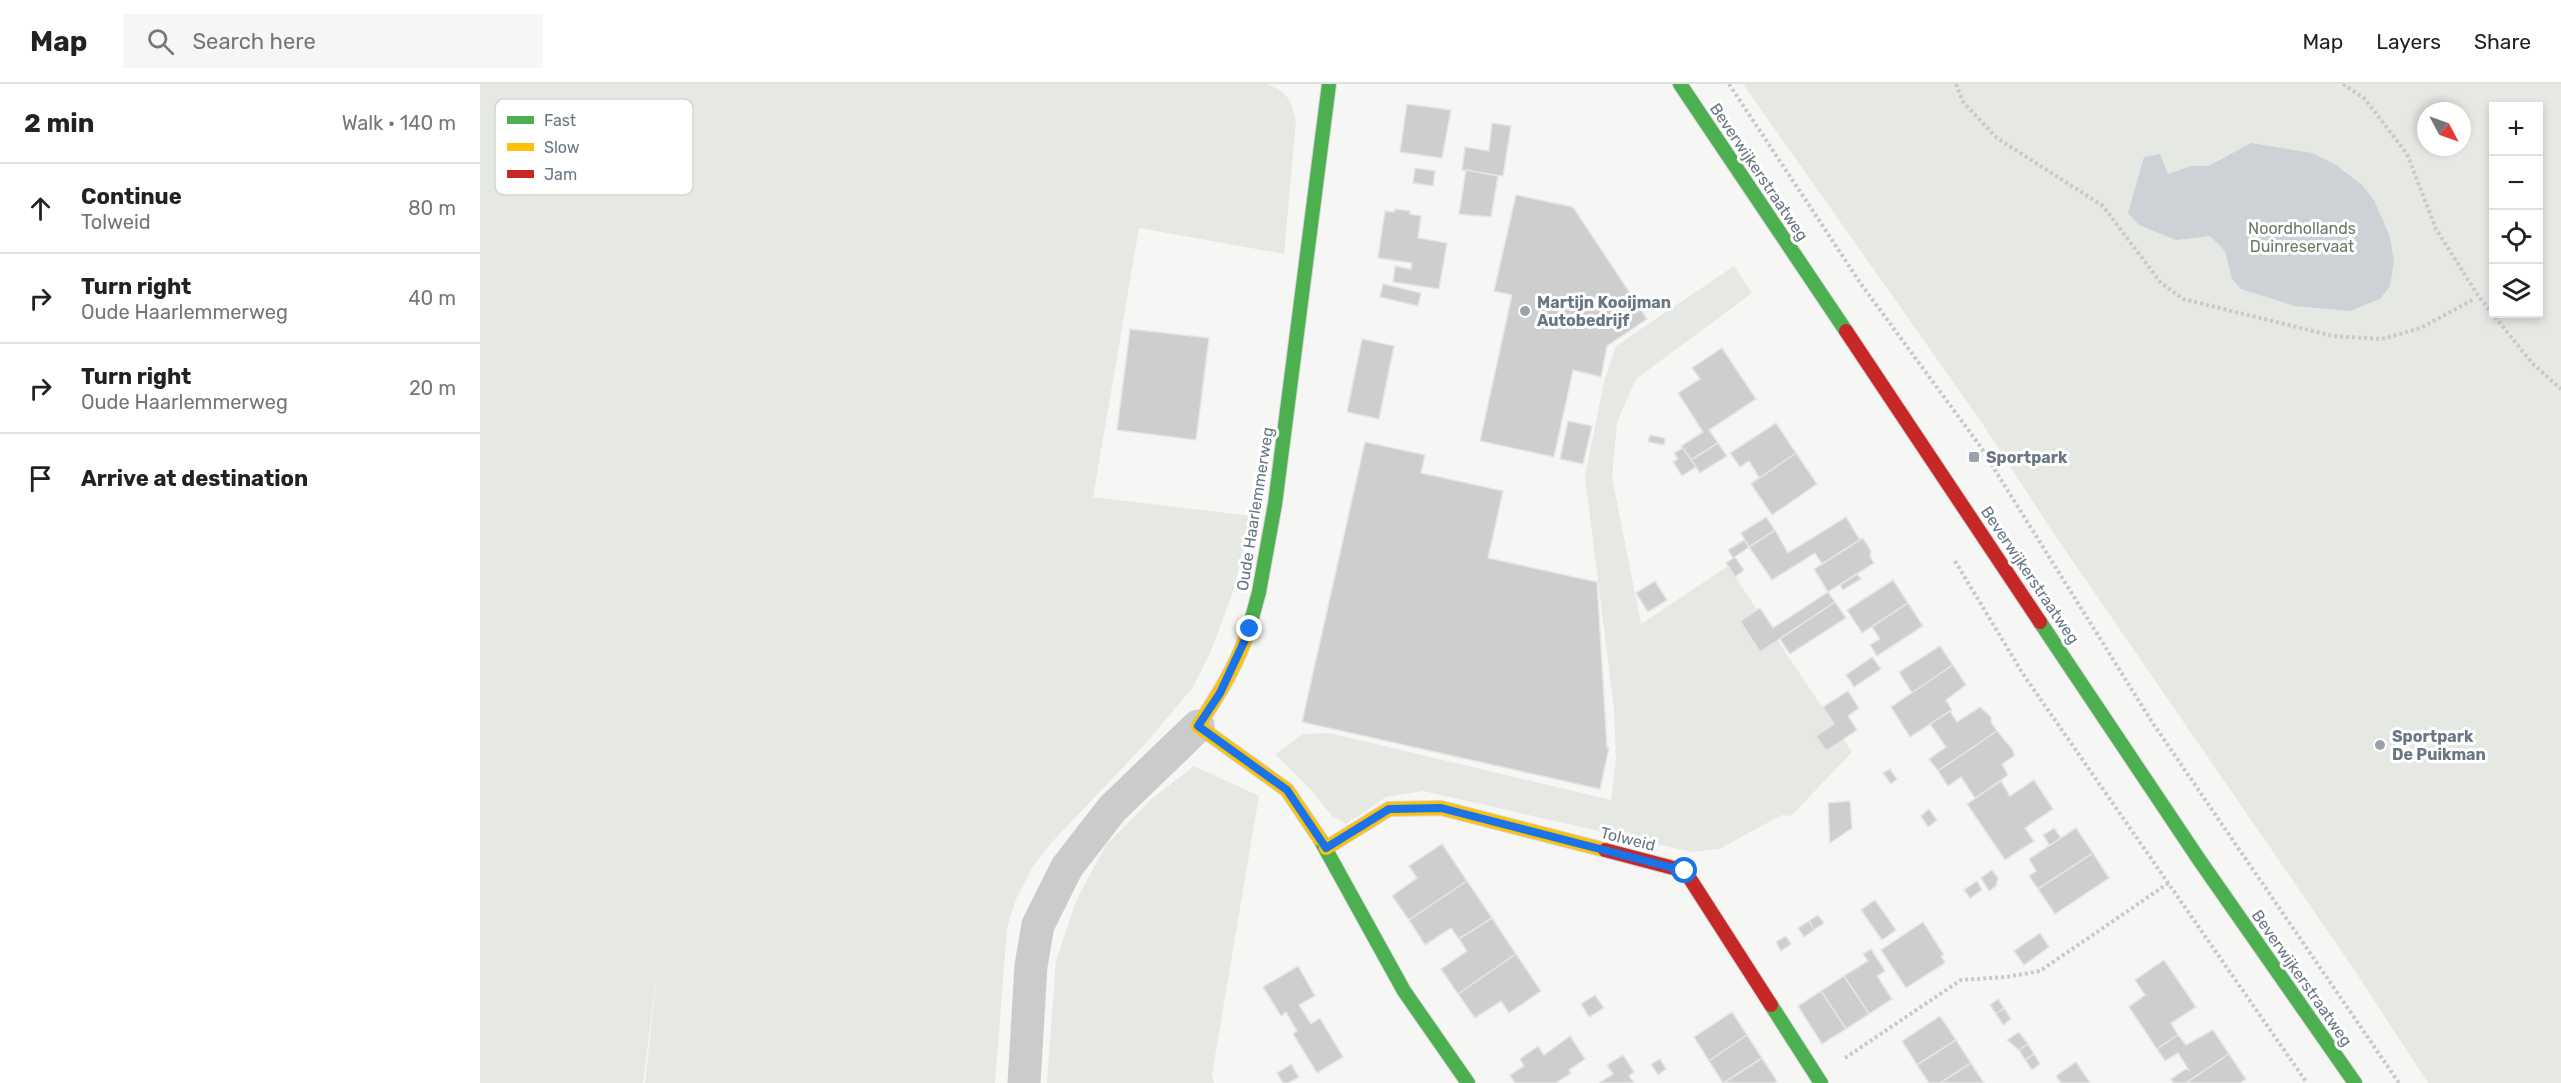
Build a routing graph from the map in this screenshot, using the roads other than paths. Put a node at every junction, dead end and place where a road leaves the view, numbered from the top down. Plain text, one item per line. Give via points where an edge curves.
1 (1329, 84) edge
2 (1680, 84) edge
3 (1198, 726) junction
4 (1326, 848) junction
5 (1819, 1080) edge
6 (1024, 1083) edge
7 (1468, 1083) edge
8 (2355, 1083) edge

1 - 3 street, Oude Haarlemmerweg via 1275,504 1259,592 1236,662
2 - 8 street, Beverwijkerstraatweg via 2200,861
3 - 4 street via 1287,790
3 - 6 street via 1112,809 1067,867 1038,925 1031,966
4 - 5 street, Tolweid via 1389,809 1441,808 1685,871
4 - 7 street via 1404,991

